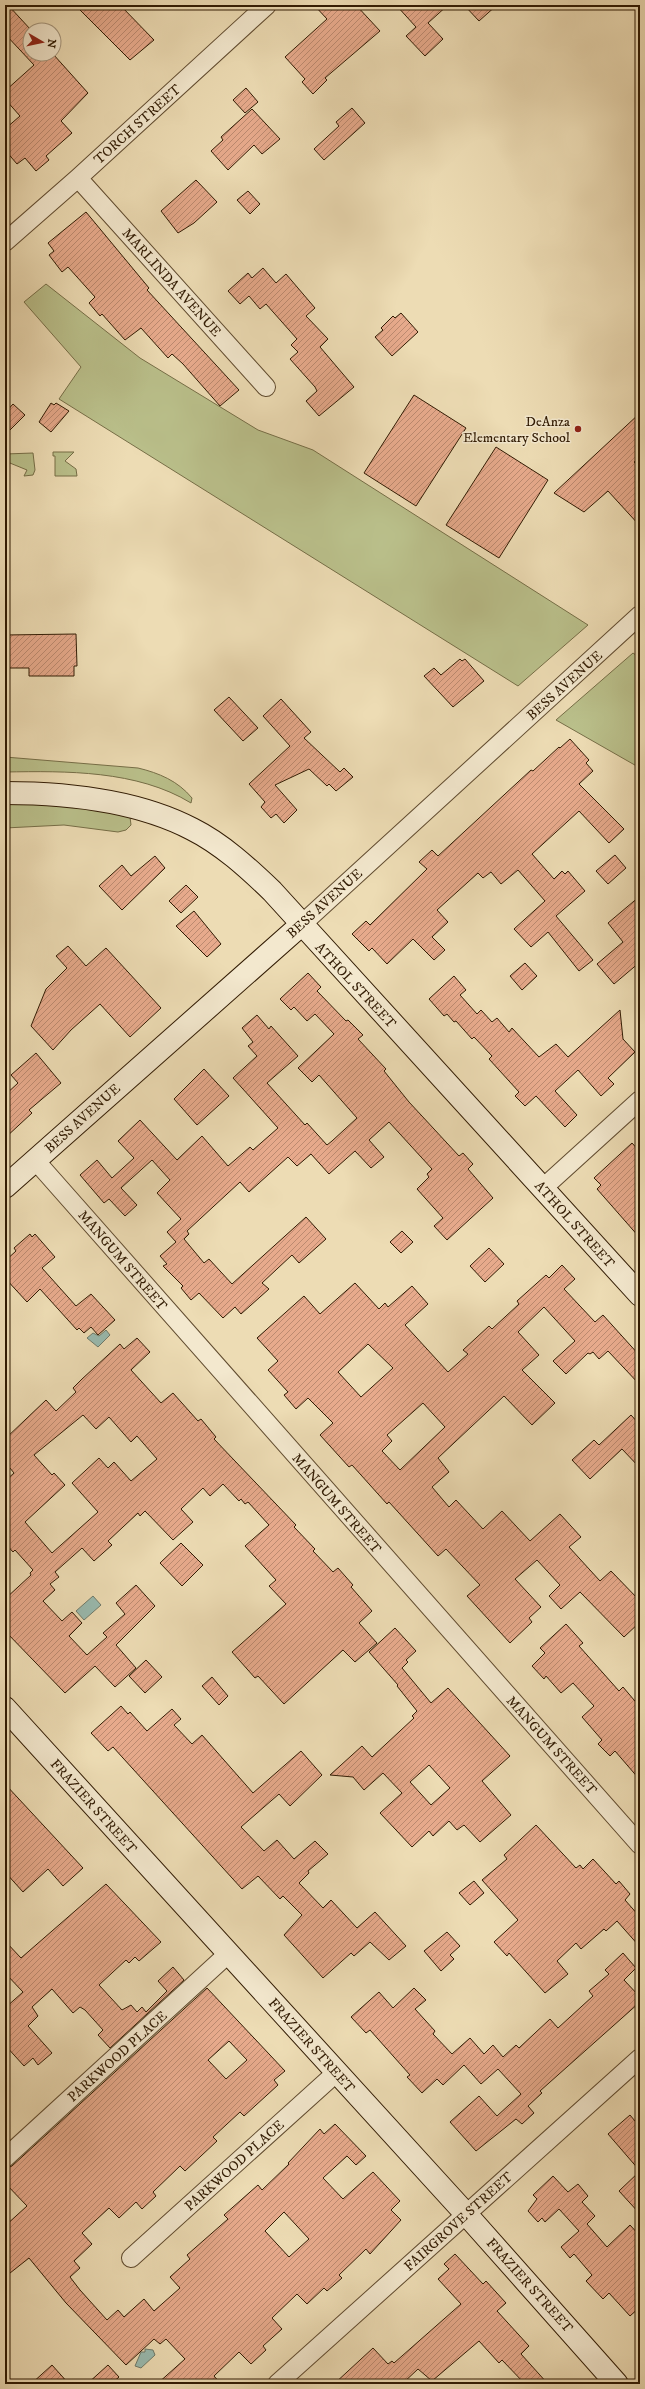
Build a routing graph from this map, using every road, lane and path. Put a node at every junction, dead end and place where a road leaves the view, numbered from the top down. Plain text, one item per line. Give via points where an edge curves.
1 (267, 5) edge
2 (78, 178) junction
3 (5, 242) edge
4 (266, 387) dead end
5 (640, 615) edge
6 (5, 793) edge
7 (301, 925) junction
8 (640, 1100) edge
9 (35, 1160) junction
10 (5, 1187) edge
11 (543, 1188) junction
12 (640, 1295) edge
13 (5, 1708) edge
14 (640, 1845) edge
15 (229, 1953) junction
16 (640, 2058) edge
17 (337, 2072) junction
18 (5, 2158) edge
19 (466, 2214) junction
20 (131, 2258) dead end
21 (277, 2384) edge
22 (618, 2384) edge

1 - 2 street, TORCH STREET
2 - 3 street, TORCH STREET
2 - 4 street, MARLINDA AVENUE
5 - 7 street, BESS AVENUE
6 - 7 street, ATHOL STREET via 38,793 86,798 134,808 186,826 247,867
7 - 9 street, BESS AVENUE
7 - 11 street, ATHOL STREET
8 - 11 street
9 - 10 street, BESS AVENUE
9 - 14 street, MANGUM STREET
11 - 12 street, ATHOL STREET
13 - 15 street, FRAZIER STREET
15 - 17 street, FRAZIER STREET
15 - 18 street, PARKWOOD PLACE
16 - 19 street, FAIRGROVE STREET
17 - 19 street, FRAZIER STREET
17 - 20 street, PARKWOOD PLACE
19 - 21 street, FAIRGROVE STREET
19 - 22 street, FRAZIER STREET

